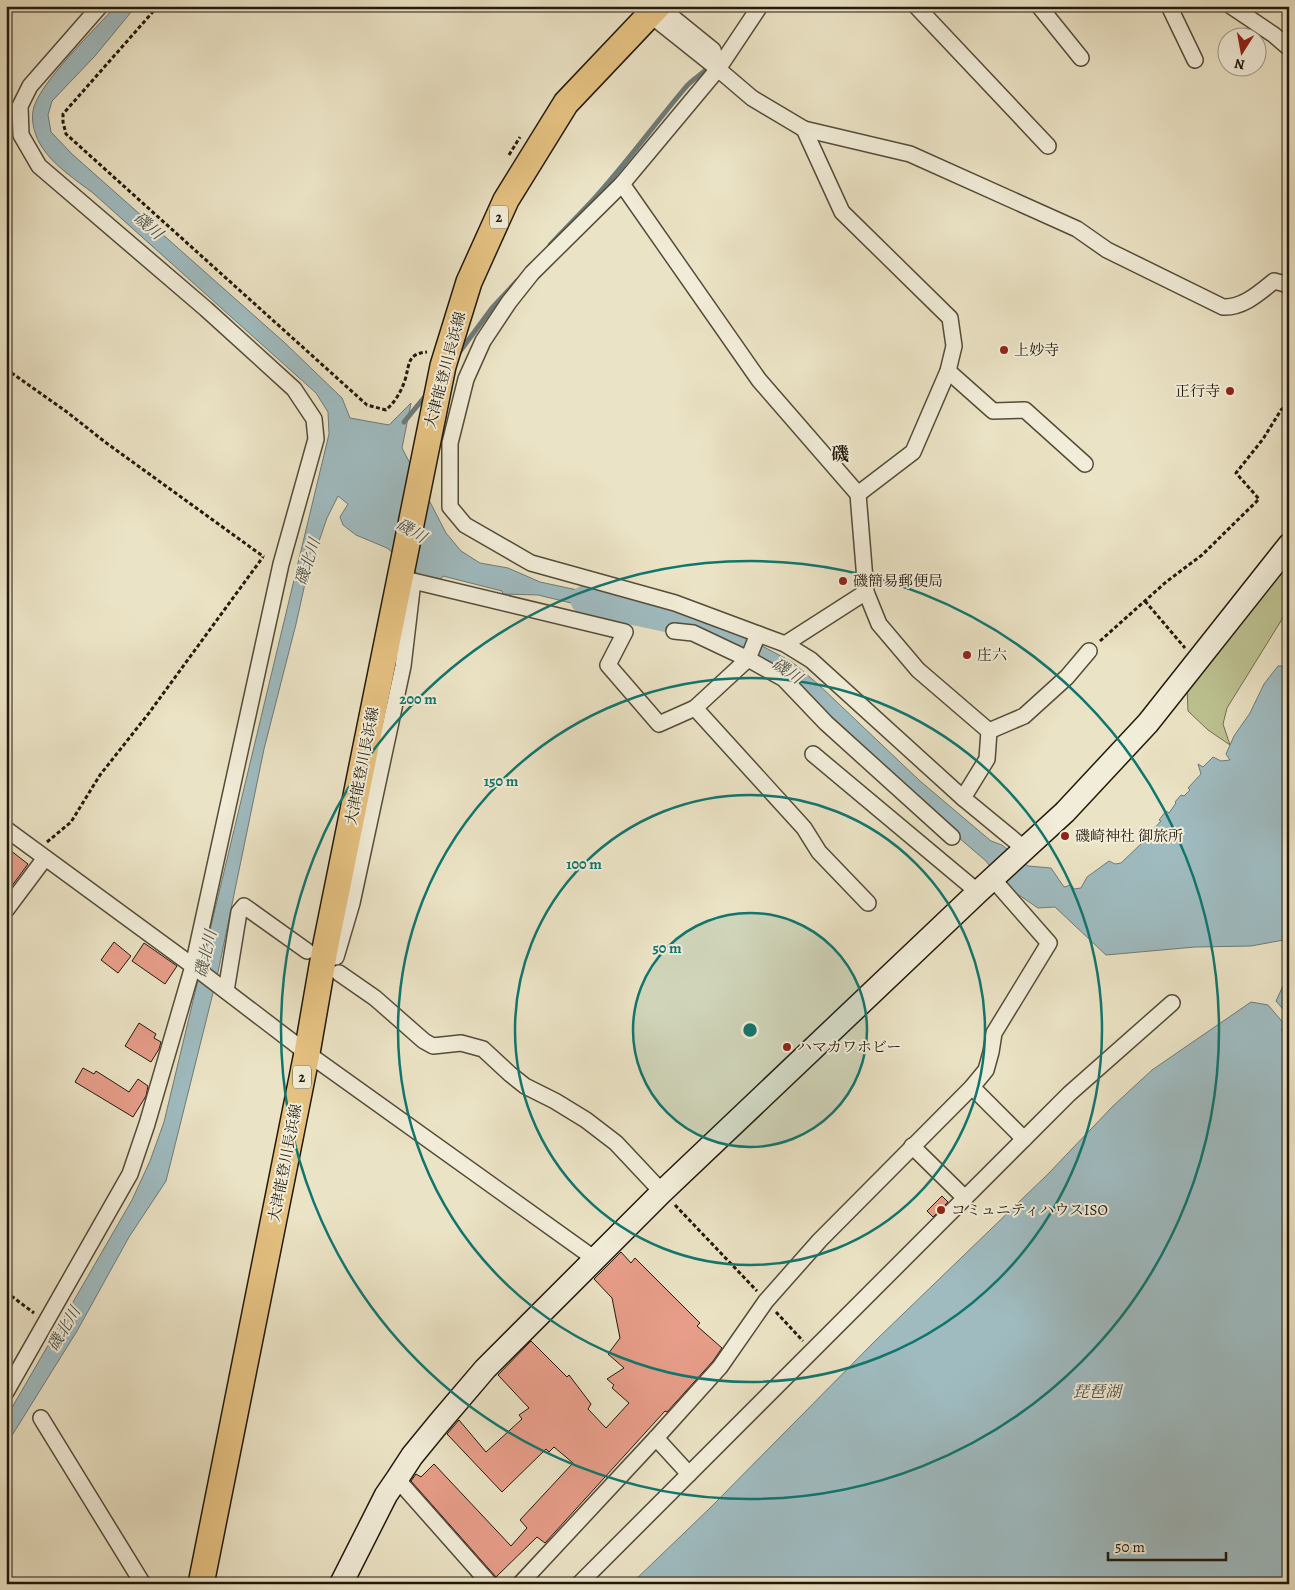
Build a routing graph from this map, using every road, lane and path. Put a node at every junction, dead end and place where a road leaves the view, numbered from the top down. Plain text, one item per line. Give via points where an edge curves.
1 (100, 6) edge
2 (158, 6) edge
3 (760, 6) edge
4 (916, 6) edge
5 (1039, 6) edge
6 (1169, 6) edge
7 (1231, 6) edge
8 (654, 11) edge
9 (1289, 48) edge
10 (1081, 58) dead end
11 (1195, 60) dead end
12 (718, 69) junction
13 (804, 129) junction
14 (1048, 146) dead end
15 (622, 184) junction
16 (1289, 285) edge
17 (446, 356) junction
18 (6, 369) edge
19 (948, 371) junction
20 (1289, 403) edge
21 (439, 440) junction
22 (1086, 464) dead end
23 (858, 494) junction
24 (1289, 544) edge
25 (263, 557) junction
26 (281, 564) junction
27 (866, 592) junction
28 (1145, 601) junction
29 (674, 631) dead end
30 (786, 644) junction
31 (753, 646) junction
32 (1089, 651) joint
33 (1197, 662) junction
34 (694, 708) junction
35 (989, 731) junction
36 (813, 754) dead end
37 (963, 798) junction
38 (6, 829) edge
39 (952, 837) dead end
40 (1025, 849) junction
41 (40, 854) junction
42 (990, 881) junction
43 (868, 903) dead end
44 (6, 910) edge
45 (327, 958) junction
46 (196, 968) junction
47 (224, 989) junction
48 (1172, 1003) dead end
49 (307, 1053) junction
50 (972, 1088) junction
51 (1024, 1139) junction
52 (912, 1146) junction
53 (662, 1192) junction
54 (965, 1198) junction
55 (595, 1259) junction
56 (6, 1292) edge
57 (766, 1301) junction
58 (47, 1322) junction
59 (813, 1352) junction
60 (6, 1392) edge
61 (41, 1418) dead end
62 (656, 1438) junction
63 (689, 1474) junction
64 (397, 1479) junction
65 (143, 1584) edge
66 (201, 1584) edge
67 (341, 1584) edge
68 (490, 1584) edge
69 (520, 1584) edge
70 (579, 1584) edge

1 - 26 street via 30,86 20,106 21,135 39,166 221,322 294,389 314,418 316,439
2 - 17 path via 63,114 66,134 367,405 386,410 395,402 405,380 408,362 417,353 427,351
3 - 12 street
4 - 14 street
5 - 10 street
6 - 11 street
7 - 9 street
8 - 12 street
8 - 12 street via 713,50
8 - 17 main road, 大津能登川長浜線 / 2 via 566,103 506,200 469,282
12 - 13 street via 752,98
12 - 15 street
13 - 16 street via 910,154 1077,229 1107,250 1223,307 1241,304 1274,281
13 - 19 street via 842,212 950,318 954,346
15 - 21 street via 532,273 509,302 482,341
15 - 23 street via 759,380
17 - 21 main road, 大津能登川長浜線 / 2
18 - 25 path
19 - 22 street via 993,411 1025,410
19 - 23 street via 913,452
20 - 28 path via 1236,473 1259,499 1202,555
21 - 31 street via 450,507 465,525 531,563 675,603
21 - 45 main road, 大津能登川長浜線 / 2 via 422,471
23 - 27 street
24 - 33 street
25 - 26 path
25 - 41 path via 100,775 71,822
26 - 46 street
27 - 30 street
27 - 35 street via 879,624 918,670
28 - 32 path
28 - 33 path
29 - 31 street
30 - 31 street
30 - 37 street via 811,660
31 - 34 street
31 - 39 street via 826,723
32 - 35 street via 1067,678 1024,716
33 - 40 street via 1109,767
34 - 43 street via 804,828 819,852
34 - 45 street via 659,724 608,665 625,632 413,581 403,666 352,903
35 - 37 street via 987,759
36 - 42 street
37 - 40 street
38 - 41 street
40 - 42 street
41 - 44 street
41 - 46 street
42 - 50 street via 1049,942 994,1033 986,1070
42 - 53 street
45 - 47 street via 244,906 239,912
45 - 49 main road, 大津能登川長浜線 / 2
45 - 53 street via 424,1041 433,1046 461,1043 483,1049 525,1086 586,1120 616,1143
46 - 47 street
46 - 58 street via 130,1174
47 - 49 street
48 - 51 street via 1069,1094
49 - 55 street
49 - 66 main road, 大津能登川長浜線 / 2
50 - 51 street
50 - 52 street
51 - 54 street
52 - 54 street
52 - 57 street via 820,1240
53 - 55 street
53 - 57 path
54 - 59 street
55 - 64 street via 484,1369 412,1456
56 - 58 path
57 - 59 path
57 - 62 street via 720,1367
58 - 60 street
59 - 63 street
61 - 65 street
62 - 63 street
62 - 69 street
63 - 70 street
64 - 67 street
64 - 68 street

